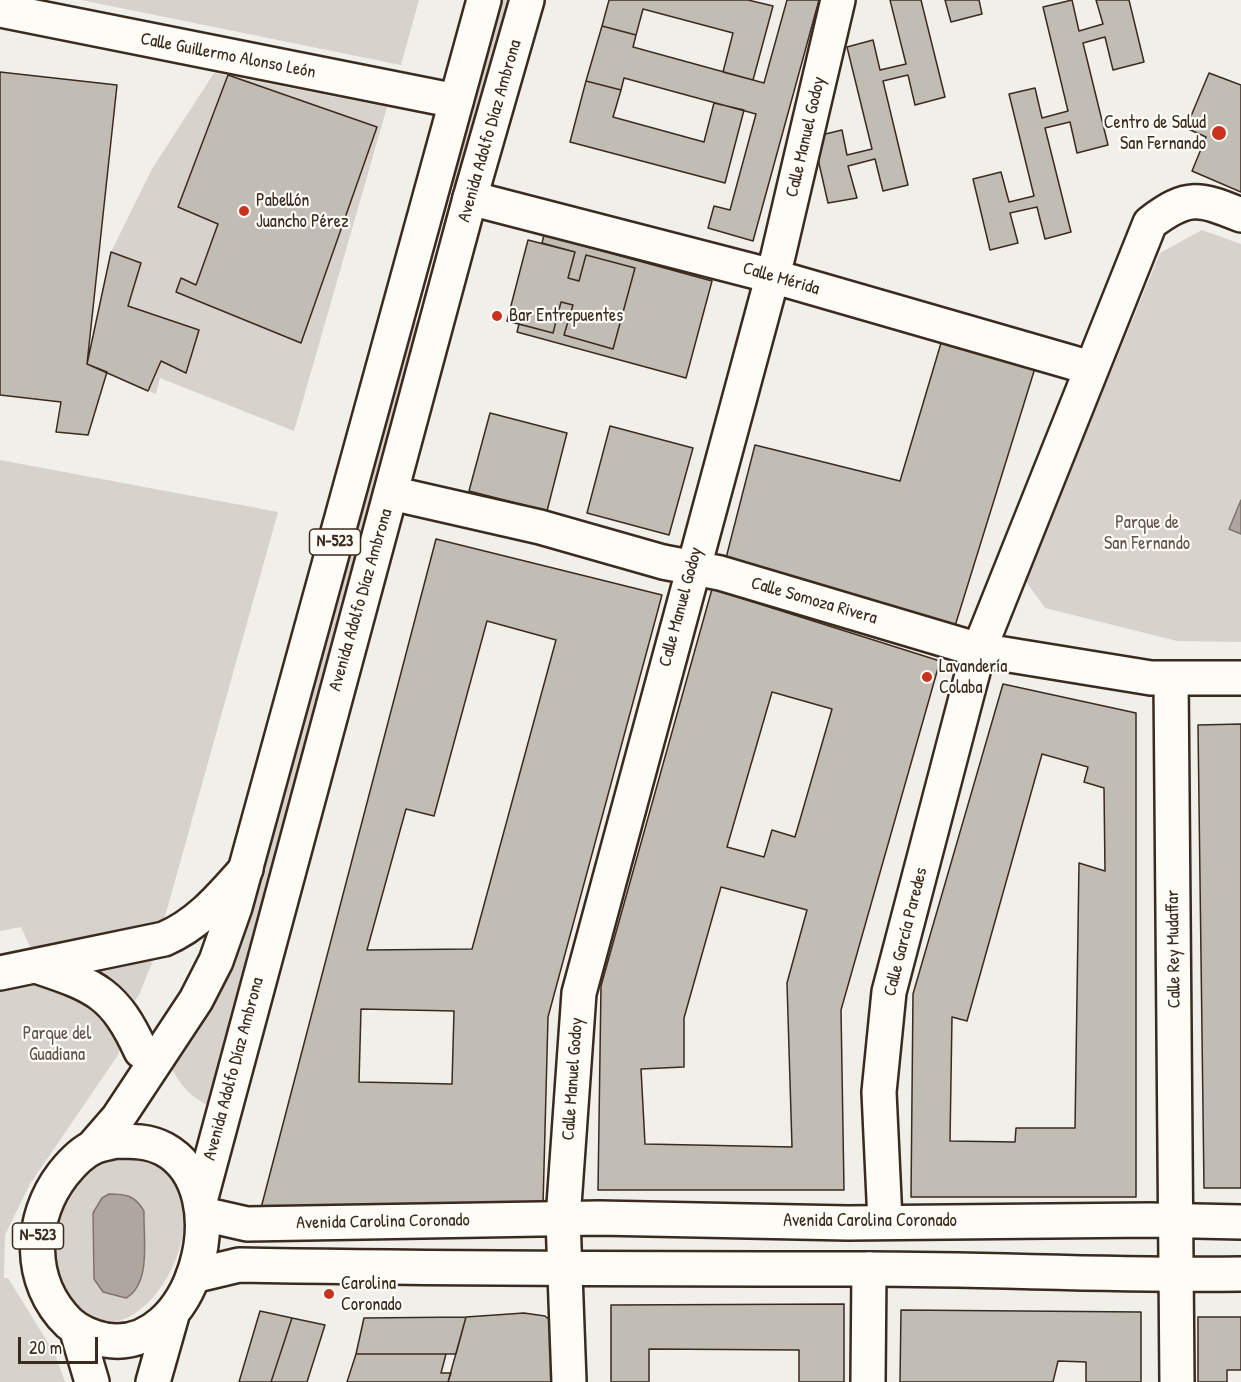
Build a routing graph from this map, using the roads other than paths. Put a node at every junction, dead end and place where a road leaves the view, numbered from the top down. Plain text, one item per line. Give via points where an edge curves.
1 (484, 0) edge
2 (527, 0) edge
3 (838, 0) edge
4 (0, 10) edge
5 (456, 101) junction
6 (470, 198) junction
7 (1241, 215) edge
8 (771, 276) junction
9 (388, 346) junction
10 (1090, 368) junction
11 (391, 493) junction
12 (692, 568) junction
13 (979, 650) junction
14 (1171, 678) junction
15 (1241, 678) edge
16 (246, 869) junction
17 (39, 967) junction
18 (0, 973) edge
19 (141, 1050) dead end
20 (92, 1148) junction
21 (201, 1208) junction
22 (563, 1219) junction
23 (885, 1221) junction
24 (1177, 1221) junction
25 (1241, 1222) edge
26 (869, 1269) junction
27 (567, 1270) junction
28 (1241, 1274) edge
29 (1176, 1275) junction
30 (193, 1276) junction
31 (172, 1315) junction
32 (77, 1331) junction
33 (92, 1382) edge
34 (153, 1382) edge
35 (569, 1382) edge
36 (868, 1382) edge
37 (1177, 1382) edge

1 - 5 main road, N-523
2 - 6 main road, Avenida Adolfo Díaz Ambrona / N-523
3 - 8 main road, Calle Manuel Godoy
4 - 5 main road, Calle Guillermo Alonso León
5 - 9 main road, N-523
6 - 8 main road, Calle Mérida
6 - 9 main road via 452,201 440,216 413,308 403,329
6 - 11 main road, Avenida Adolfo Díaz Ambrona / N-523
7 - 10 main road via 1204,200 1172,206 1150,223
8 - 10 main road, Calle Mérida
8 - 12 main road, Calle Manuel Godoy
9 - 16 main road, N-523
10 - 13 main road
11 - 12 main road, Calle Somoza Rivera
11 - 21 main road, Avenida Adolfo Díaz Ambrona / N-523
12 - 13 main road, Calle Somoza Rivera
12 - 22 main road, Calle Manuel Godoy via 579,993
13 - 14 main road, Calle Somoza Rivera
13 - 23 main road, Calle García Paredes via 889,992 879,1092
14 - 15 main road, Calle Somoza Rivera
14 - 24 main road, Calle Rey Mudaffar
16 - 17 main road via 185,930 132,948
16 - 20 main road, N-523 via 216,961 196,1000 118,1118
17 - 18 main road
17 - 19 main road via 76,979 113,1004 127,1020
20 - 21 main road, N-523 via 116,1141 138,1141 165,1149 187,1172
20 - 32 main road, N-523 via 51,1189 41,1214 36,1244 43,1283 50,1298
21 - 22 main road, Avenida Carolina Coronado via 248,1224
21 - 30 main road, N-523 via 203,1234
22 - 23 main road, Avenida Carolina Coronado
22 - 27 main road
23 - 24 main road, Avenida Carolina Coronado
24 - 25 main road, Avenida Carolina Coronado
24 - 29 main road
26 - 27 main road
26 - 29 main road
26 - 36 main road
27 - 30 main road via 238,1265
27 - 35 main road
28 - 29 main road
29 - 37 main road
30 - 31 main road
31 - 32 main road via 138,1338 115,1342
31 - 34 main road
32 - 33 main road, N-523

